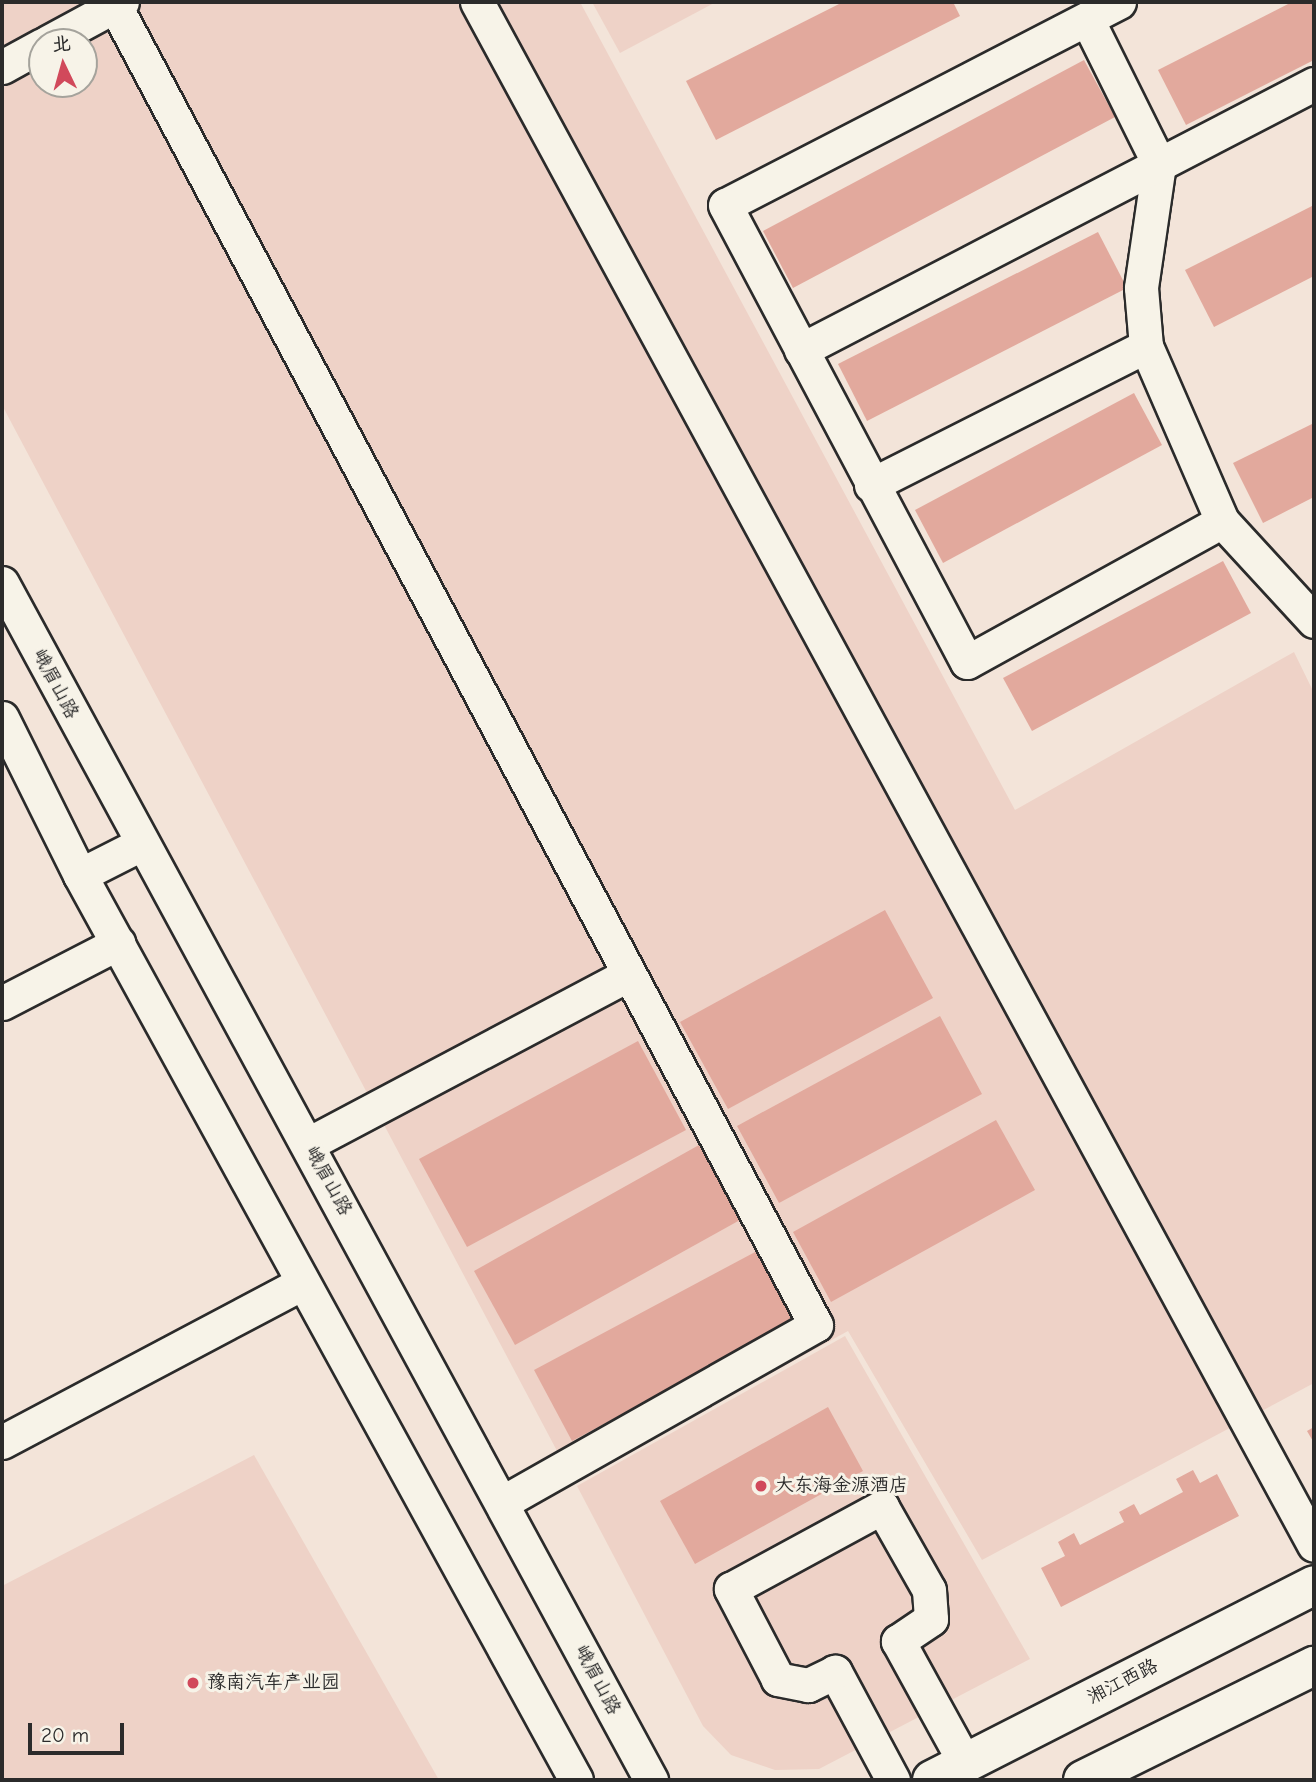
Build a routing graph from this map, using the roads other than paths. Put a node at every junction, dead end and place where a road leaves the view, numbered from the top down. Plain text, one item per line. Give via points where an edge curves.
1 (477, 2) edge
2 (1119, 2) edge
3 (117, 3) edge
4 (1087, 19) junction
5 (73, 28) edge
6 (28, 53) edge
7 (2, 67) edge
8 (1314, 84) edge
9 (1159, 164) junction
10 (1146, 346) junction
11 (801, 350) junction
12 (871, 485) junction
13 (1222, 521) junction
14 (2, 583) edge
15 (1314, 621) edge
16 (2, 718) edge
17 (141, 844) junction
18 (80, 876) junction
19 (118, 943) junction
20 (627, 975) junction
21 (2, 1003) edge
22 (308, 1144) junction
23 (301, 1284) junction
24 (2, 1442) edge
25 (503, 1502) junction
26 (1314, 1545) edge
27 (1314, 1585) edge
28 (1314, 1666) edge
29 (948, 1772) edge
30 (576, 1780) edge
31 (651, 1780) edge
32 (893, 1780) edge
33 (1083, 1780) edge

1 - 26 street
2 - 4 street
3 - 5 street
3 - 20 street
4 - 9 street
4 - 11 street via 724,205
6 - 7 street
8 - 9 street
9 - 10 street via 1141,288
9 - 11 street
10 - 12 street
10 - 13 street
11 - 12 street
12 - 13 street via 967,662
13 - 15 street
14 - 17 street, 峨眉山路
16 - 18 street
17 - 18 street
17 - 22 street, 峨眉山路
18 - 19 street
19 - 21 street
19 - 23 street
20 - 22 street
20 - 25 street via 816,1325
22 - 25 street, 峨眉山路
23 - 24 street
23 - 30 street
25 - 31 street, 峨眉山路
27 - 29 main road, 湘江西路
28 - 33 main road
29 - 32 street via 898,1641 931,1619 929,1590 882,1507 731,1589 778,1679 807,1685 835,1672

